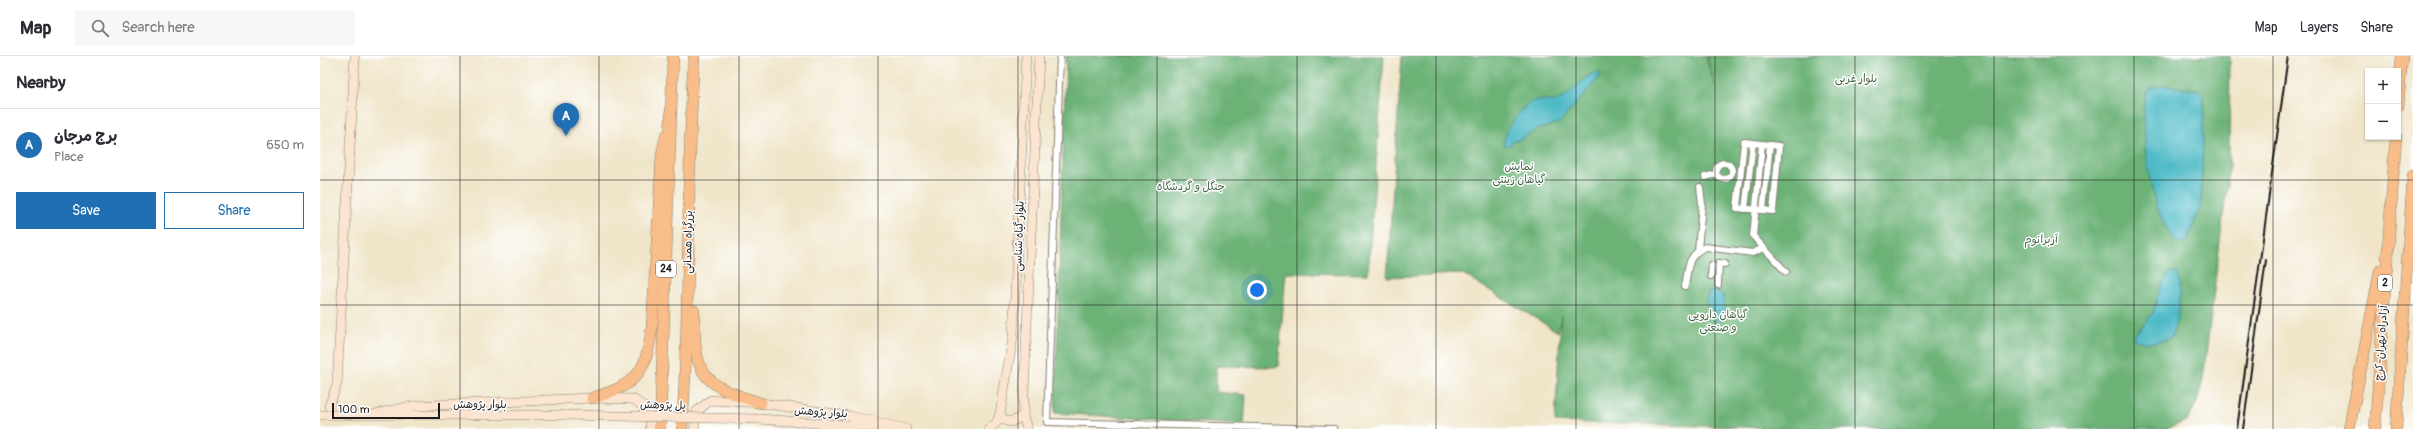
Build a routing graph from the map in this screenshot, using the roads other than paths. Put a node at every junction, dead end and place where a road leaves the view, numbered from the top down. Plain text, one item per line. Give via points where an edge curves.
1 (355, 56) edge
2 (673, 56) edge
3 (694, 56) edge
4 (1026, 56) edge
5 (1039, 56) edge
6 (1060, 56) edge
7 (2402, 56) edge
8 (2398, 104) edge
9 (673, 110) junction
10 (689, 133) junction
11 (2396, 140) edge
12 (1753, 143) junction
13 (1762, 144) junction
14 (1770, 145) junction
15 (1743, 156) junction
16 (1751, 157) junction
17 (1760, 158) junction
18 (1769, 159) junction
19 (1778, 160) junction
20 (1741, 168) junction
21 (1750, 169) junction
22 (1759, 170) junction
23 (1767, 172) junction
24 (1731, 173) junction
25 (1776, 173) junction
26 (1716, 174) junction
27 (2413, 176) edge
28 (1705, 177) dead end
29 (1740, 182) junction
30 (1748, 183) junction
31 (1757, 183) junction
32 (1766, 184) junction
33 (1775, 185) junction
34 (1700, 187) dead end
35 (1738, 194) junction
36 (1747, 195) junction
37 (1756, 196) junction
38 (1765, 197) junction
39 (1774, 198) junction
40 (1745, 209) junction
41 (1754, 210) junction
42 (1763, 210) junction
43 (2389, 231) junction
44 (1763, 248) junction
45 (1698, 250) junction
46 (1725, 264) dead end
47 (1786, 272) dead end
48 (1718, 285) dead end
49 (1685, 286) dead end
50 (592, 398) junction
51 (761, 403) junction
52 (329, 406) dead end
53 (376, 414) junction
54 (1000, 414) junction
55 (320, 415) edge
56 (567, 415) joint
57 (1024, 416) junction
58 (759, 420) joint
59 (650, 429) edge
60 (660, 429) edge
61 (682, 429) edge
62 (694, 429) edge
63 (905, 429) edge
64 (989, 429) edge
65 (1026, 429) edge
66 (1334, 429) edge
67 (2349, 429) edge
68 (2375, 429) edge
69 (2396, 429) edge

1 - 52 street via 337,384
2 - 9 highway, بزرگراه همدانی / 24
3 - 10 highway, بزرگراه همدانی / 24
4 - 54 street, بلوار گیاه شناسی via 1013,337
5 - 57 street, بلوار گیاه شناسی
6 - 66 street via 1047,422
7 - 8 highway
9 - 50 highway via 662,154 649,351 644,365 631,382 612,392
9 - 60 highway, بزرگراه همدانی / 24
10 - 51 highway via 696,162 694,350 701,371 719,388 727,393
10 - 61 highway, بزرگراه همدانی / 24 via 689,237
11 - 43 highway, آزادراه تهران-کرج / 2
12 - 13 street
12 - 15 street via 1744,142
12 - 16 street
13 - 14 street
13 - 17 street
14 - 18 street
14 - 19 street via 1779,146
15 - 16 street
15 - 20 street
16 - 17 street
16 - 21 street
17 - 18 street
17 - 22 street
18 - 19 street
18 - 23 street
19 - 25 street
20 - 21 street
20 - 24 street
20 - 29 street
21 - 22 street
21 - 30 street
22 - 23 street
22 - 31 street
23 - 25 street
23 - 32 street
24 - 26 street via 1725,179
24 - 26 street via 1728,165 1721,163
24 - 29 street
25 - 33 street
26 - 28 street
27 - 69 highway, 2
29 - 30 street
29 - 35 street
30 - 31 street
30 - 36 street
31 - 32 street
31 - 37 street
32 - 33 street
32 - 38 street
33 - 39 street
34 - 45 street via 1702,204
35 - 36 street
35 - 40 street via 1737,208
36 - 37 street
36 - 40 street
37 - 38 street
37 - 41 street
38 - 39 street
38 - 42 street
39 - 42 street via 1772,211
40 - 41 street
41 - 42 street
41 - 44 street via 1753,236
43 - 67 highway
43 - 68 highway, آزادراه تهران-کرج / 2
44 - 45 street via 1753,253 1705,247
44 - 47 street
45 - 49 street via 1687,266
46 - 48 street via 1719,263 1713,271
50 - 53 street via 412,406
50 - 59 street via 638,401 650,411
51 - 62 street via 711,400 697,411
51 - 63 street via 850,416
53 - 55 street, بلوار پژوهش
53 - 56 street, بلوار پژوهش
54 - 57 street via 1004,420 1011,422
54 - 64 street via 993,427
56 - 58 street, پل پژوهش, bridge
57 - 65 street, بلوار گیاه شناسی
58 - 63 street, بلوار پژوهش

